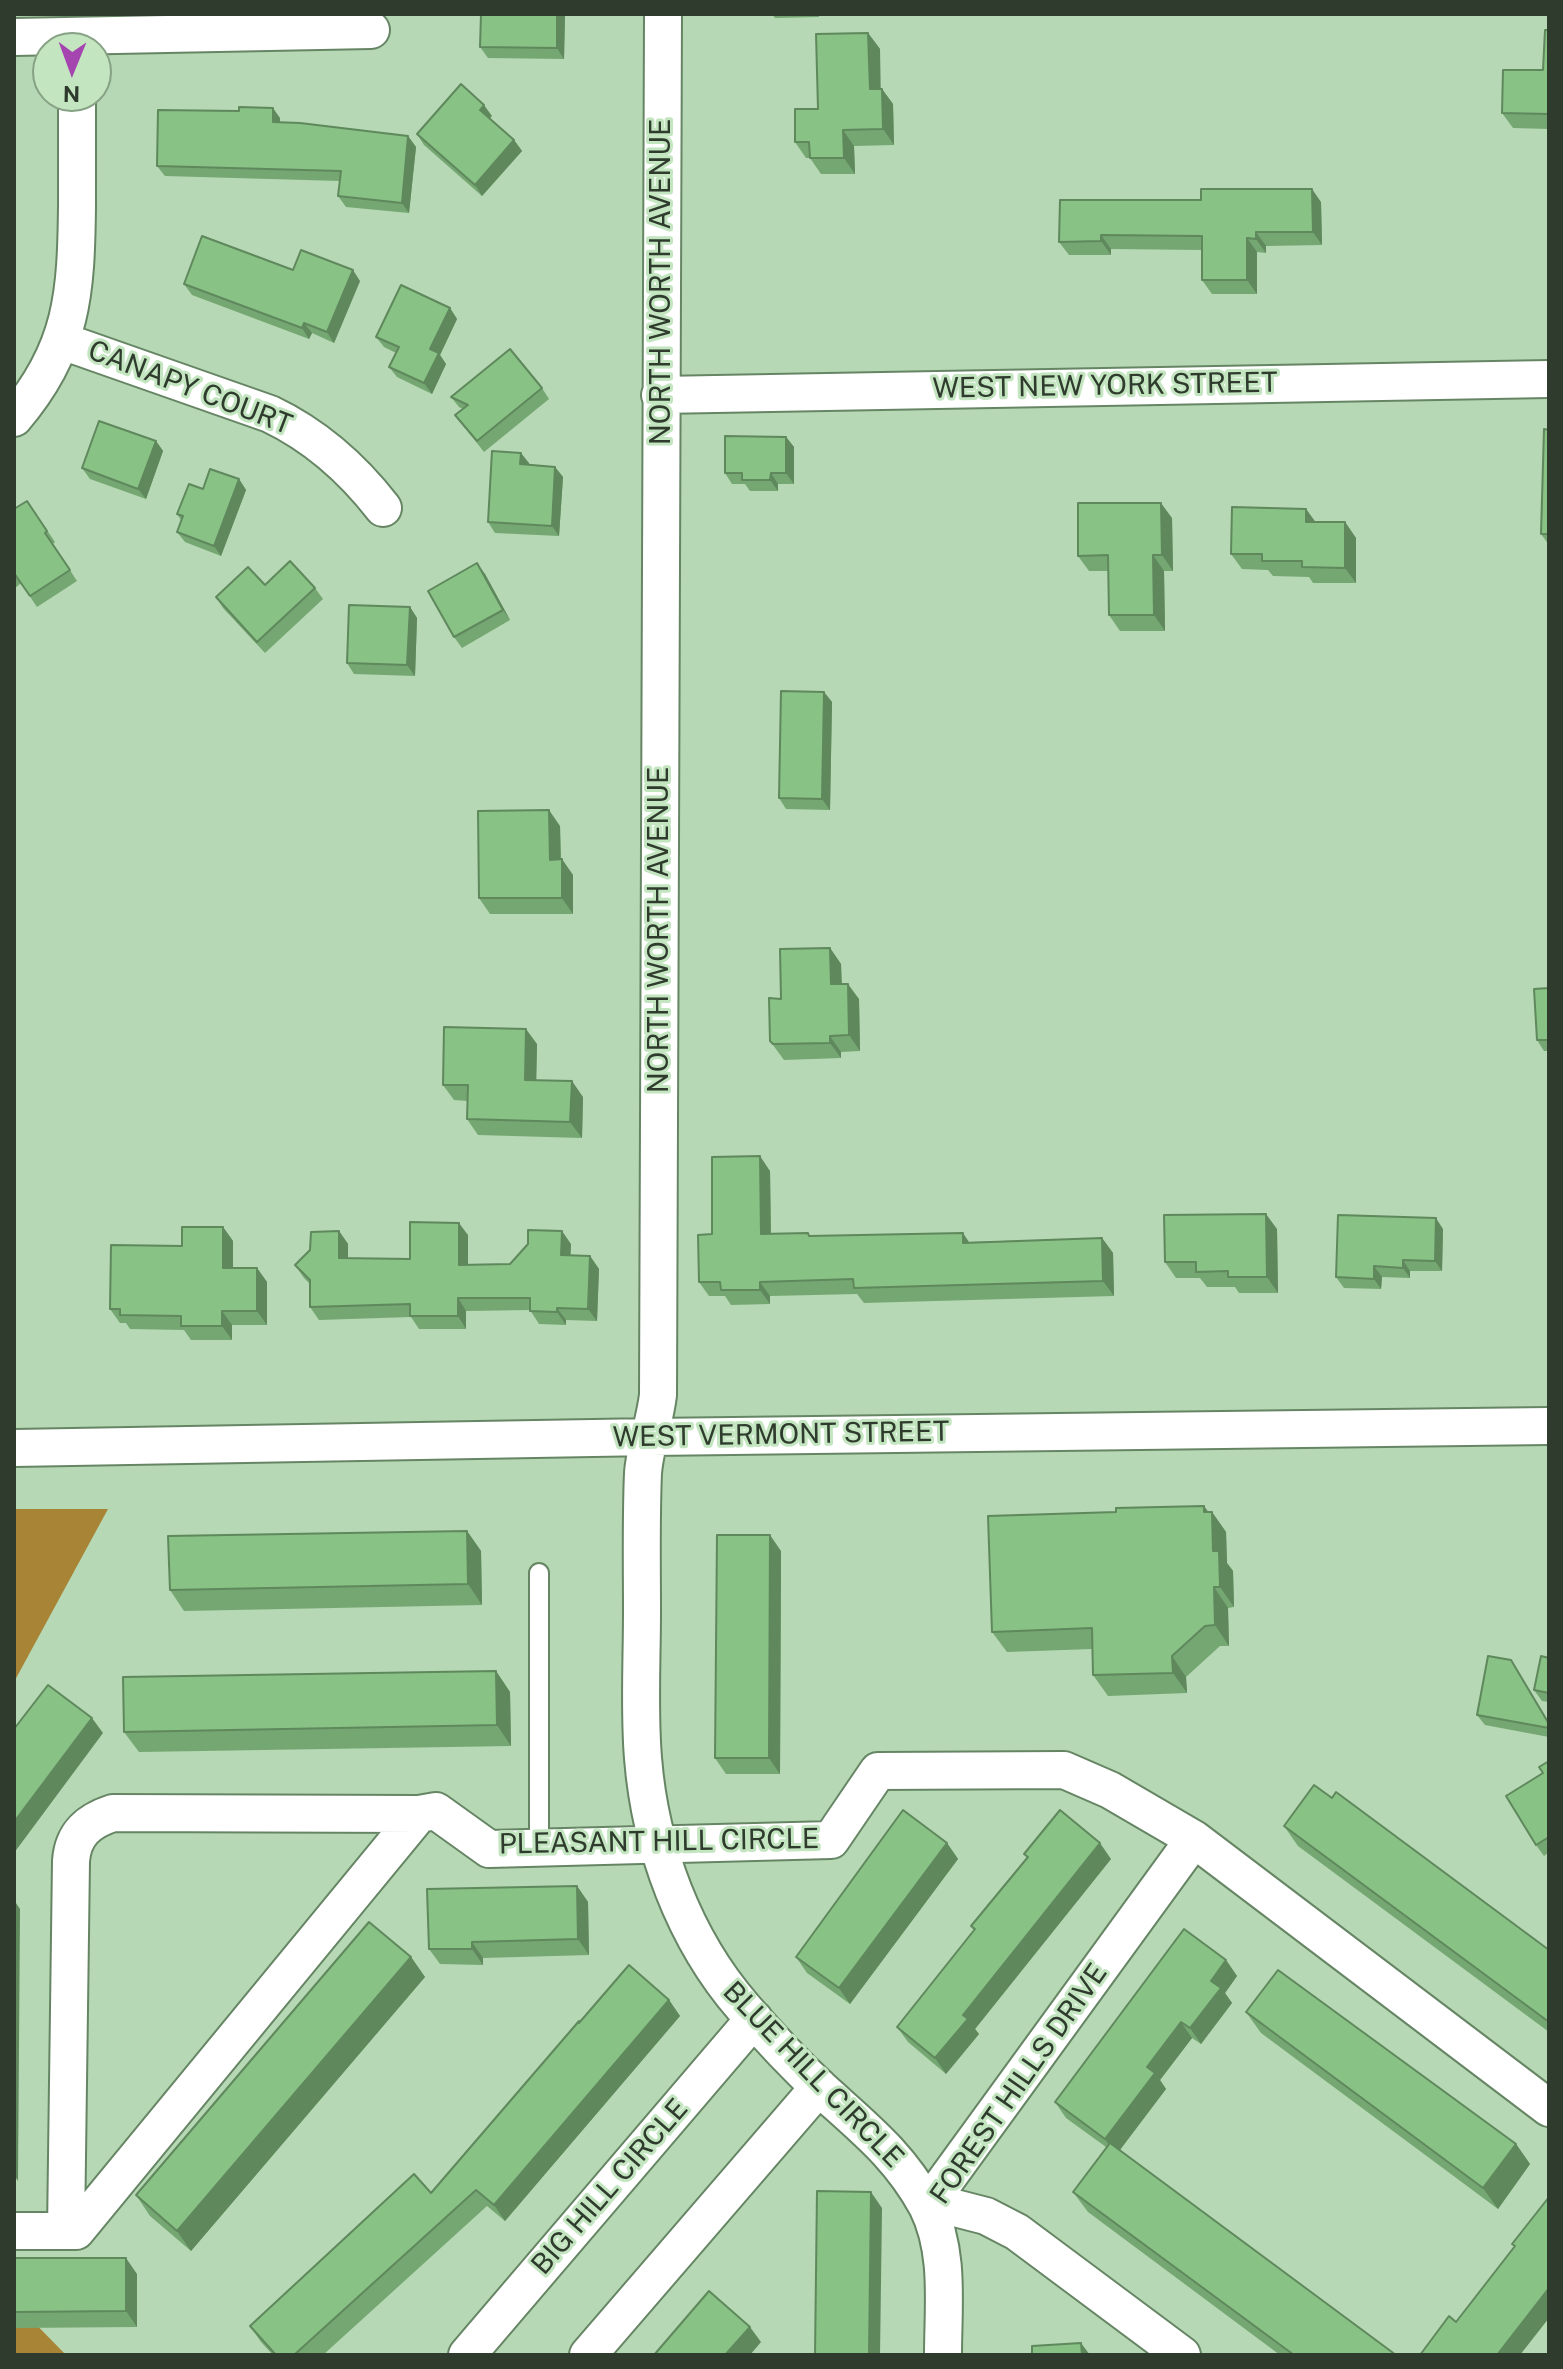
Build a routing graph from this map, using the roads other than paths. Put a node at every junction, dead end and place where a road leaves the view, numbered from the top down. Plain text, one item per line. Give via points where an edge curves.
1 (663, 14) edge
2 (371, 30) dead end
3 (112, 33) edge
4 (77, 112) edge
5 (62, 341) junction
6 (1549, 379) edge
7 (660, 395) junction
8 (14, 418) edge
9 (383, 508) dead end
10 (1549, 1426) edge
11 (651, 1437) junction
12 (14, 1448) edge
13 (539, 1573) dead end
14 (419, 1814) junction
15 (1194, 1839) junction
16 (659, 1843) junction
17 (539, 1847) junction
18 (754, 2019) junction
19 (819, 2087) junction
20 (1549, 2108) edge
21 (927, 2206) junction
22 (14, 2231) edge
23 (66, 2231) junction
24 (467, 2355) edge
25 (588, 2355) edge
26 (943, 2355) edge
27 (1182, 2355) edge

1 - 7 street, NORTH WORTH AVENUE
2 - 3 street
4 - 5 street via 75,287
5 - 8 street via 32,397
5 - 9 street, CANAPY COURT via 293,425 334,455
6 - 7 street, WEST NEW YORK STREET
7 - 11 street, NORTH WORTH AVENUE via 658,1379
10 - 11 street, WEST VERMONT STREET
11 - 12 street, WEST VERMONT STREET
11 - 16 street, NORTH WORTH AVENUE via 643,1470 641,1718
13 - 17 lane
14 - 17 street, PLEASANT HILL CIRCLE via 436,1811 489,1849
14 - 23 street via 76,2231
14 - 23 street, PLEASANT HILL CIRCLE via 113,1813 91,1820 76,1838 71,1861
15 - 16 street, PLEASANT HILL CIRCLE via 1064,1770 878,1771 831,1840
15 - 20 street
15 - 21 street, FOREST HILLS DRIVE
16 - 17 street, PLEASANT HILL CIRCLE
16 - 18 street, BLUE HILL CIRCLE via 689,1929
18 - 19 street, BLUE HILL CIRCLE
18 - 24 street, BIG HILL CIRCLE
19 - 21 street, BLUE HILL CIRCLE via 885,2146
19 - 25 street
21 - 26 street, FOREST HILLS DRIVE via 943,2259
21 - 27 street via 986,2216 1017,2232
22 - 23 street

